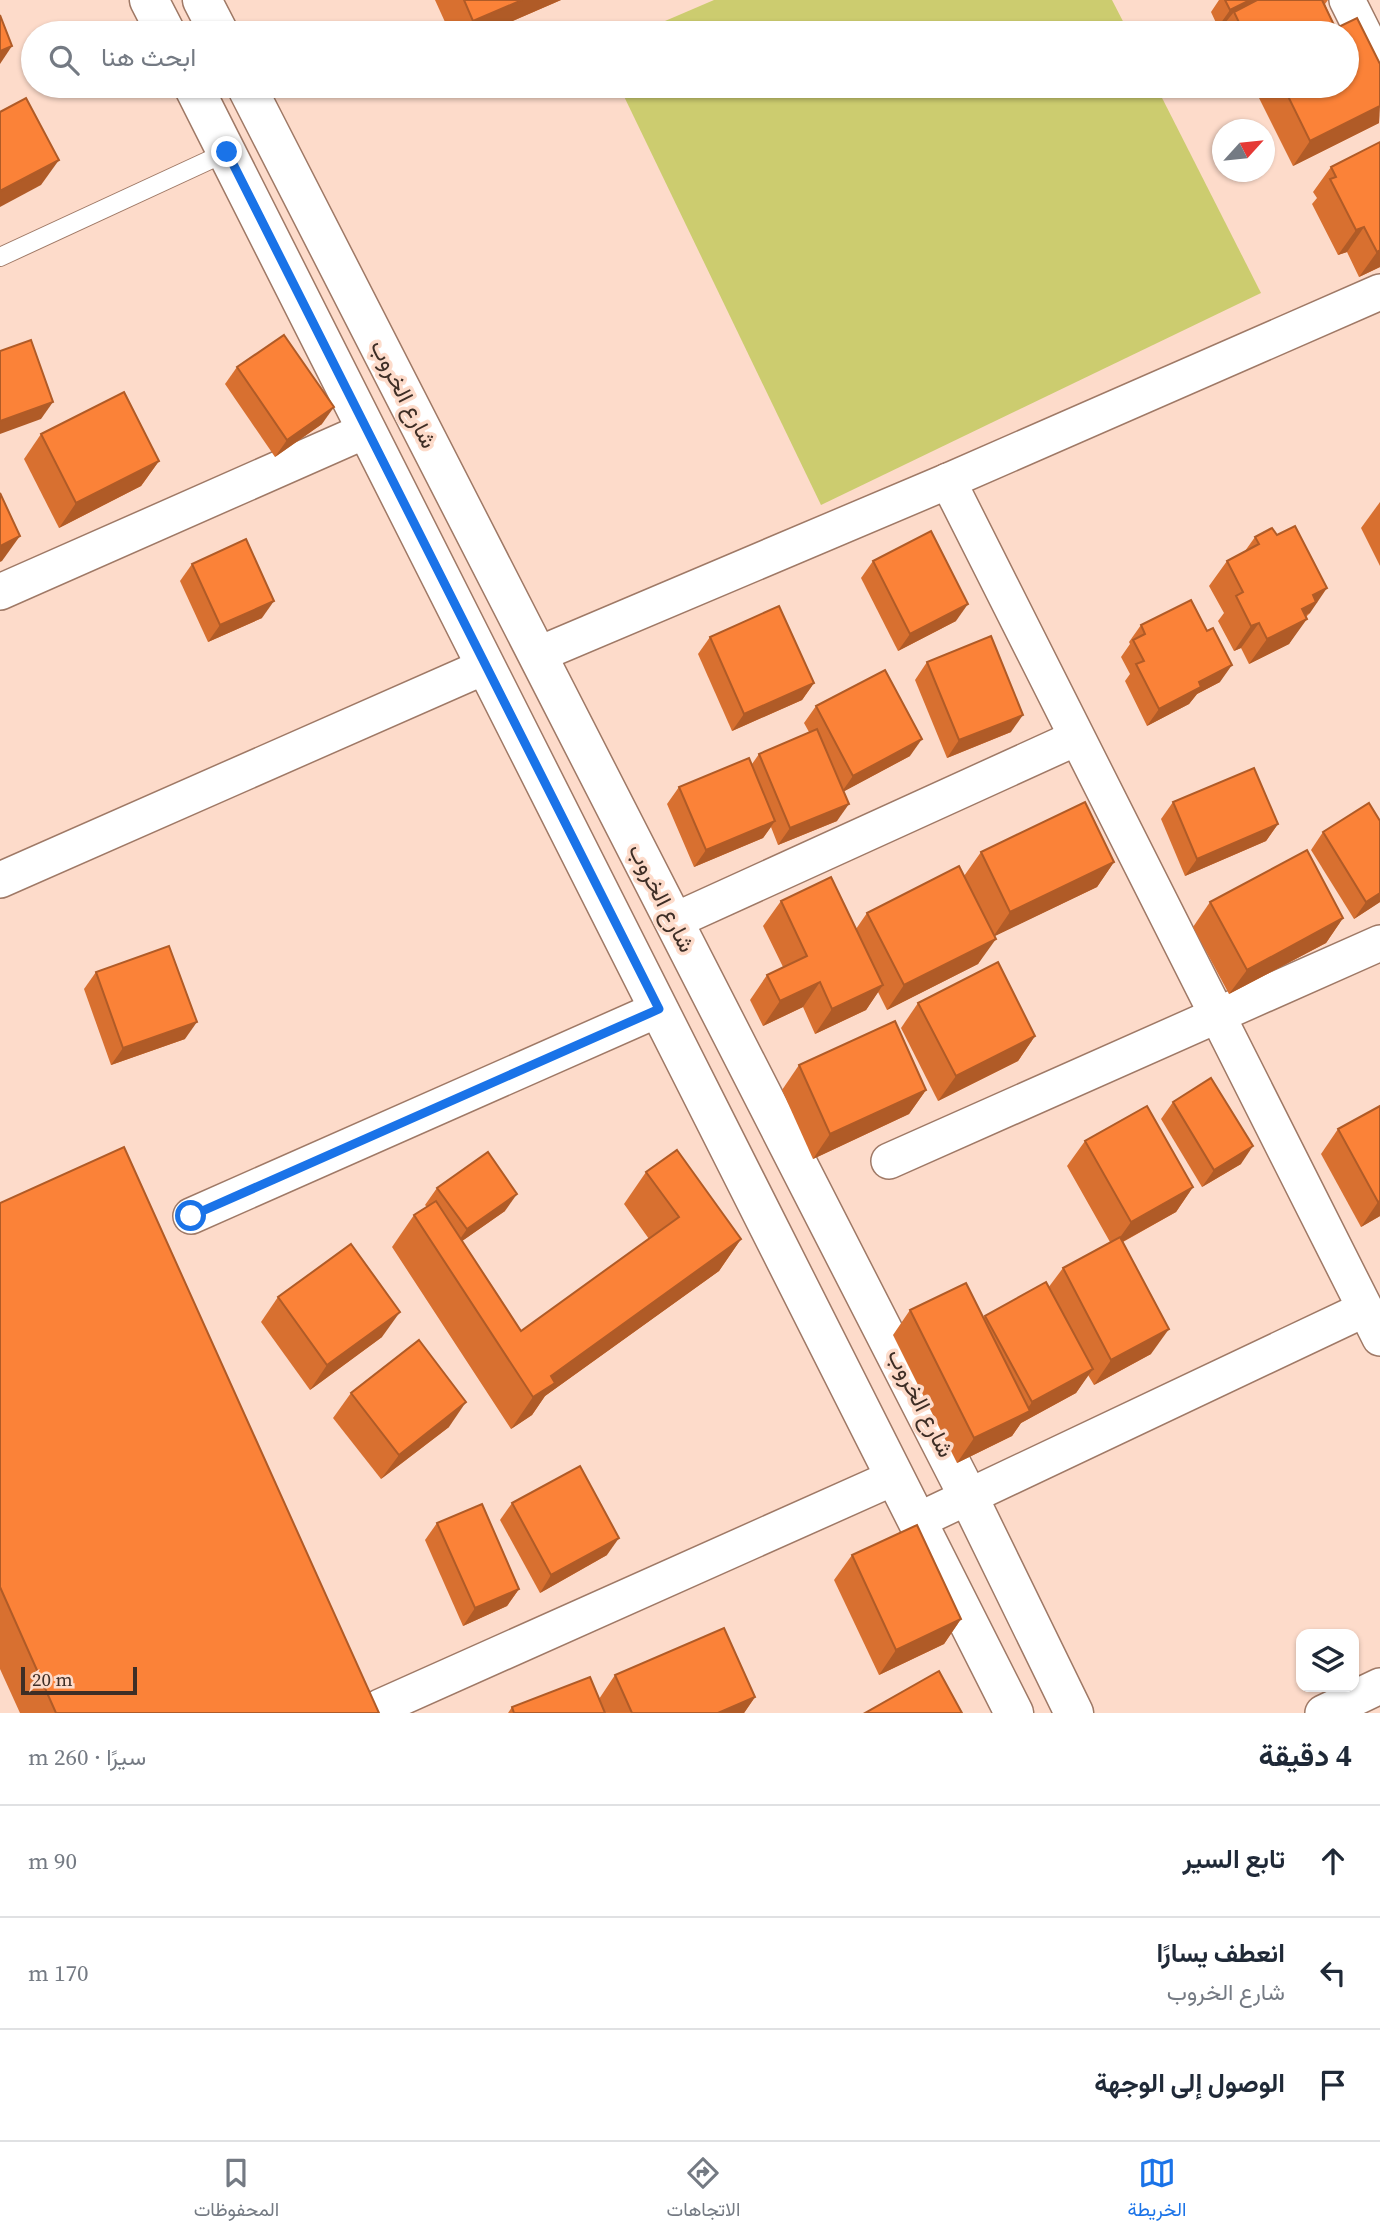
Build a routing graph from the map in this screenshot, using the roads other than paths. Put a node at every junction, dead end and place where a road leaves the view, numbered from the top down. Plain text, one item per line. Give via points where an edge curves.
1 (149, 0) edge
2 (202, 0) edge
3 (1346, 0) edge
4 (160, 21) edge
5 (213, 21) edge
6 (1357, 21) edge
7 (1359, 25) edge
8 (1380, 66) edge
9 (199, 98) edge
10 (252, 98) edge
11 (227, 152) junction
12 (0, 257) edge
13 (1380, 292) edge
14 (367, 430) junction
15 (948, 481) junction
16 (0, 592) edge
17 (537, 655) junction
18 (486, 666) junction
19 (1076, 738) junction
20 (0, 880) edge
21 (674, 921) junction
22 (1380, 943) edge
23 (659, 1009) junction
24 (1216, 1016) junction
25 (889, 1161) dead end
26 (191, 1216) dead end
27 (1373, 1324) edge
28 (895, 1478) junction
29 (969, 1498) junction
30 (917, 1521) junction
31 (1380, 1686) edge
32 (380, 1707) edge
33 (1014, 1713) edge
34 (1074, 1713) edge
35 (1323, 1713) edge

1 - 4 main road
2 - 5 main road
3 - 6 street
7 - 8 street
9 - 11 main road
10 - 17 main road, شارع الخروب
11 - 12 lane
11 - 14 main road
13 - 15 street
14 - 16 street
14 - 18 main road
15 - 17 street
15 - 19 street
17 - 21 main road, شارع الخروب
18 - 20 street
18 - 23 main road
19 - 21 street
19 - 24 street
21 - 29 main road, شارع الخروب
22 - 24 street
23 - 26 street
23 - 28 main road
24 - 25 street
24 - 27 street
27 - 29 street
28 - 30 main road
28 - 32 street
29 - 30 street
29 - 34 main road, شارع الخروب
30 - 33 main road
31 - 35 street

